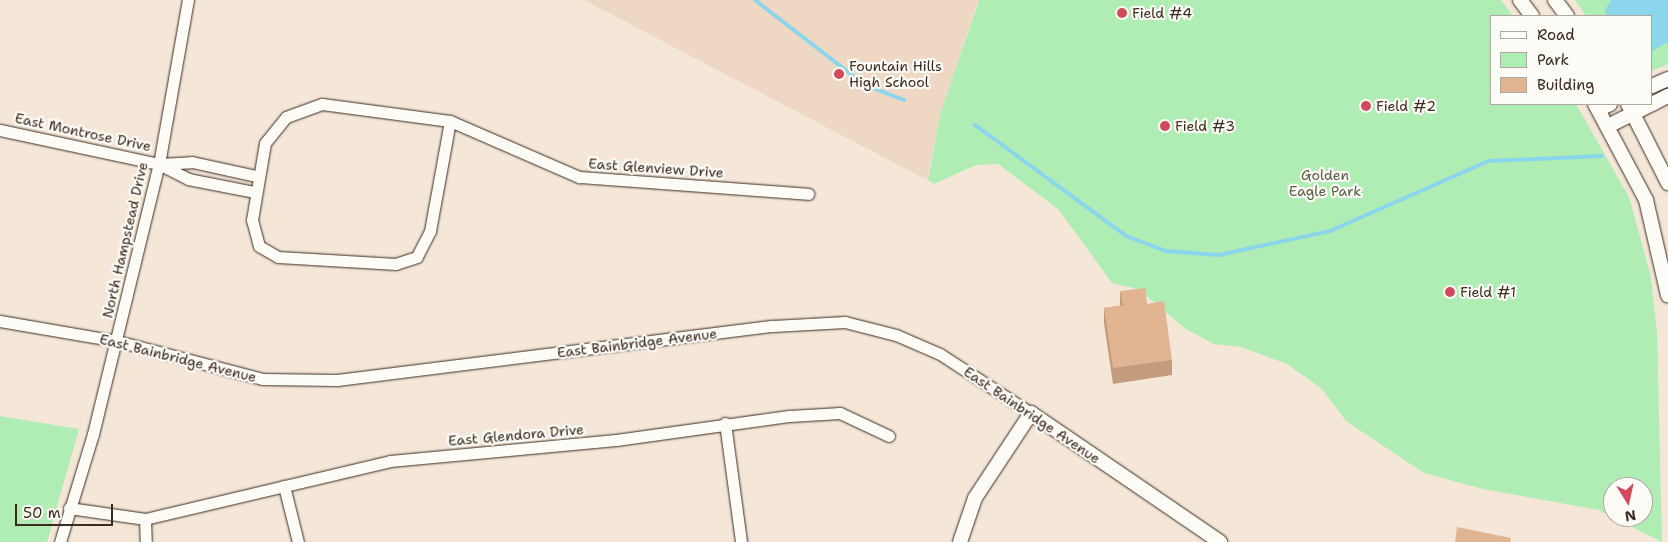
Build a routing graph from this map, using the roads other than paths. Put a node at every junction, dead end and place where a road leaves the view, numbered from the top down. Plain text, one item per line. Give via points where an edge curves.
1 (188, 0) edge
2 (1520, 0) edge
3 (1555, 0) edge
4 (1531, 15) edge
5 (1566, 15) edge
6 (1668, 79) edge
7 (1653, 86) edge
8 (1668, 96) edge
9 (1653, 104) edge
10 (1647, 105) edge
11 (1601, 106) edge
12 (1631, 108) edge
13 (450, 121) junction
14 (1610, 125) junction
15 (0, 130) edge
16 (159, 164) junction
17 (256, 176) junction
18 (1668, 183) edge
19 (254, 192) junction
20 (808, 194) dead end
21 (1668, 295) edge
22 (0, 322) edge
23 (117, 341) junction
24 (1031, 413) junction
25 (725, 423) junction
26 (889, 436) dead end
27 (284, 486) junction
28 (69, 508) junction
29 (145, 519) junction
30 (60, 542) edge
31 (146, 542) edge
32 (298, 542) edge
33 (741, 542) edge
34 (960, 542) edge
35 (1220, 542) edge

1 - 16 street, North Hampstead Drive
2 - 4 street
3 - 5 street
6 - 7 street
8 - 9 street
10 - 12 street
11 - 14 street
12 - 14 street
12 - 18 street
13 - 17 street, East Glenview Drive via 346,106 301,108 273,129
13 - 19 street, East Glenview Drive via 426,246 408,262 266,254 252,229
13 - 20 street, East Glenview Drive via 579,177
14 - 21 street via 1646,200
15 - 16 street, East Montrose Drive
16 - 17 street via 192,162
16 - 19 street via 188,179
16 - 23 street, North Hampstead Drive
17 - 19 street, East Glenview Drive
22 - 23 street, East Bainbridge Avenue
23 - 24 street, East Bainbridge Avenue via 263,379 337,380 773,326 845,322 896,335 940,354
23 - 28 street, North Hampstead Drive
24 - 34 street via 975,498
24 - 35 street, East Bainbridge Avenue
25 - 26 street, East Glendora Drive via 840,414
25 - 27 street, East Glendora Drive via 616,440 390,461
25 - 33 street
27 - 29 street, East Glendora Drive
27 - 32 street
28 - 29 street
28 - 30 street, North Hampstead Drive
29 - 31 street

